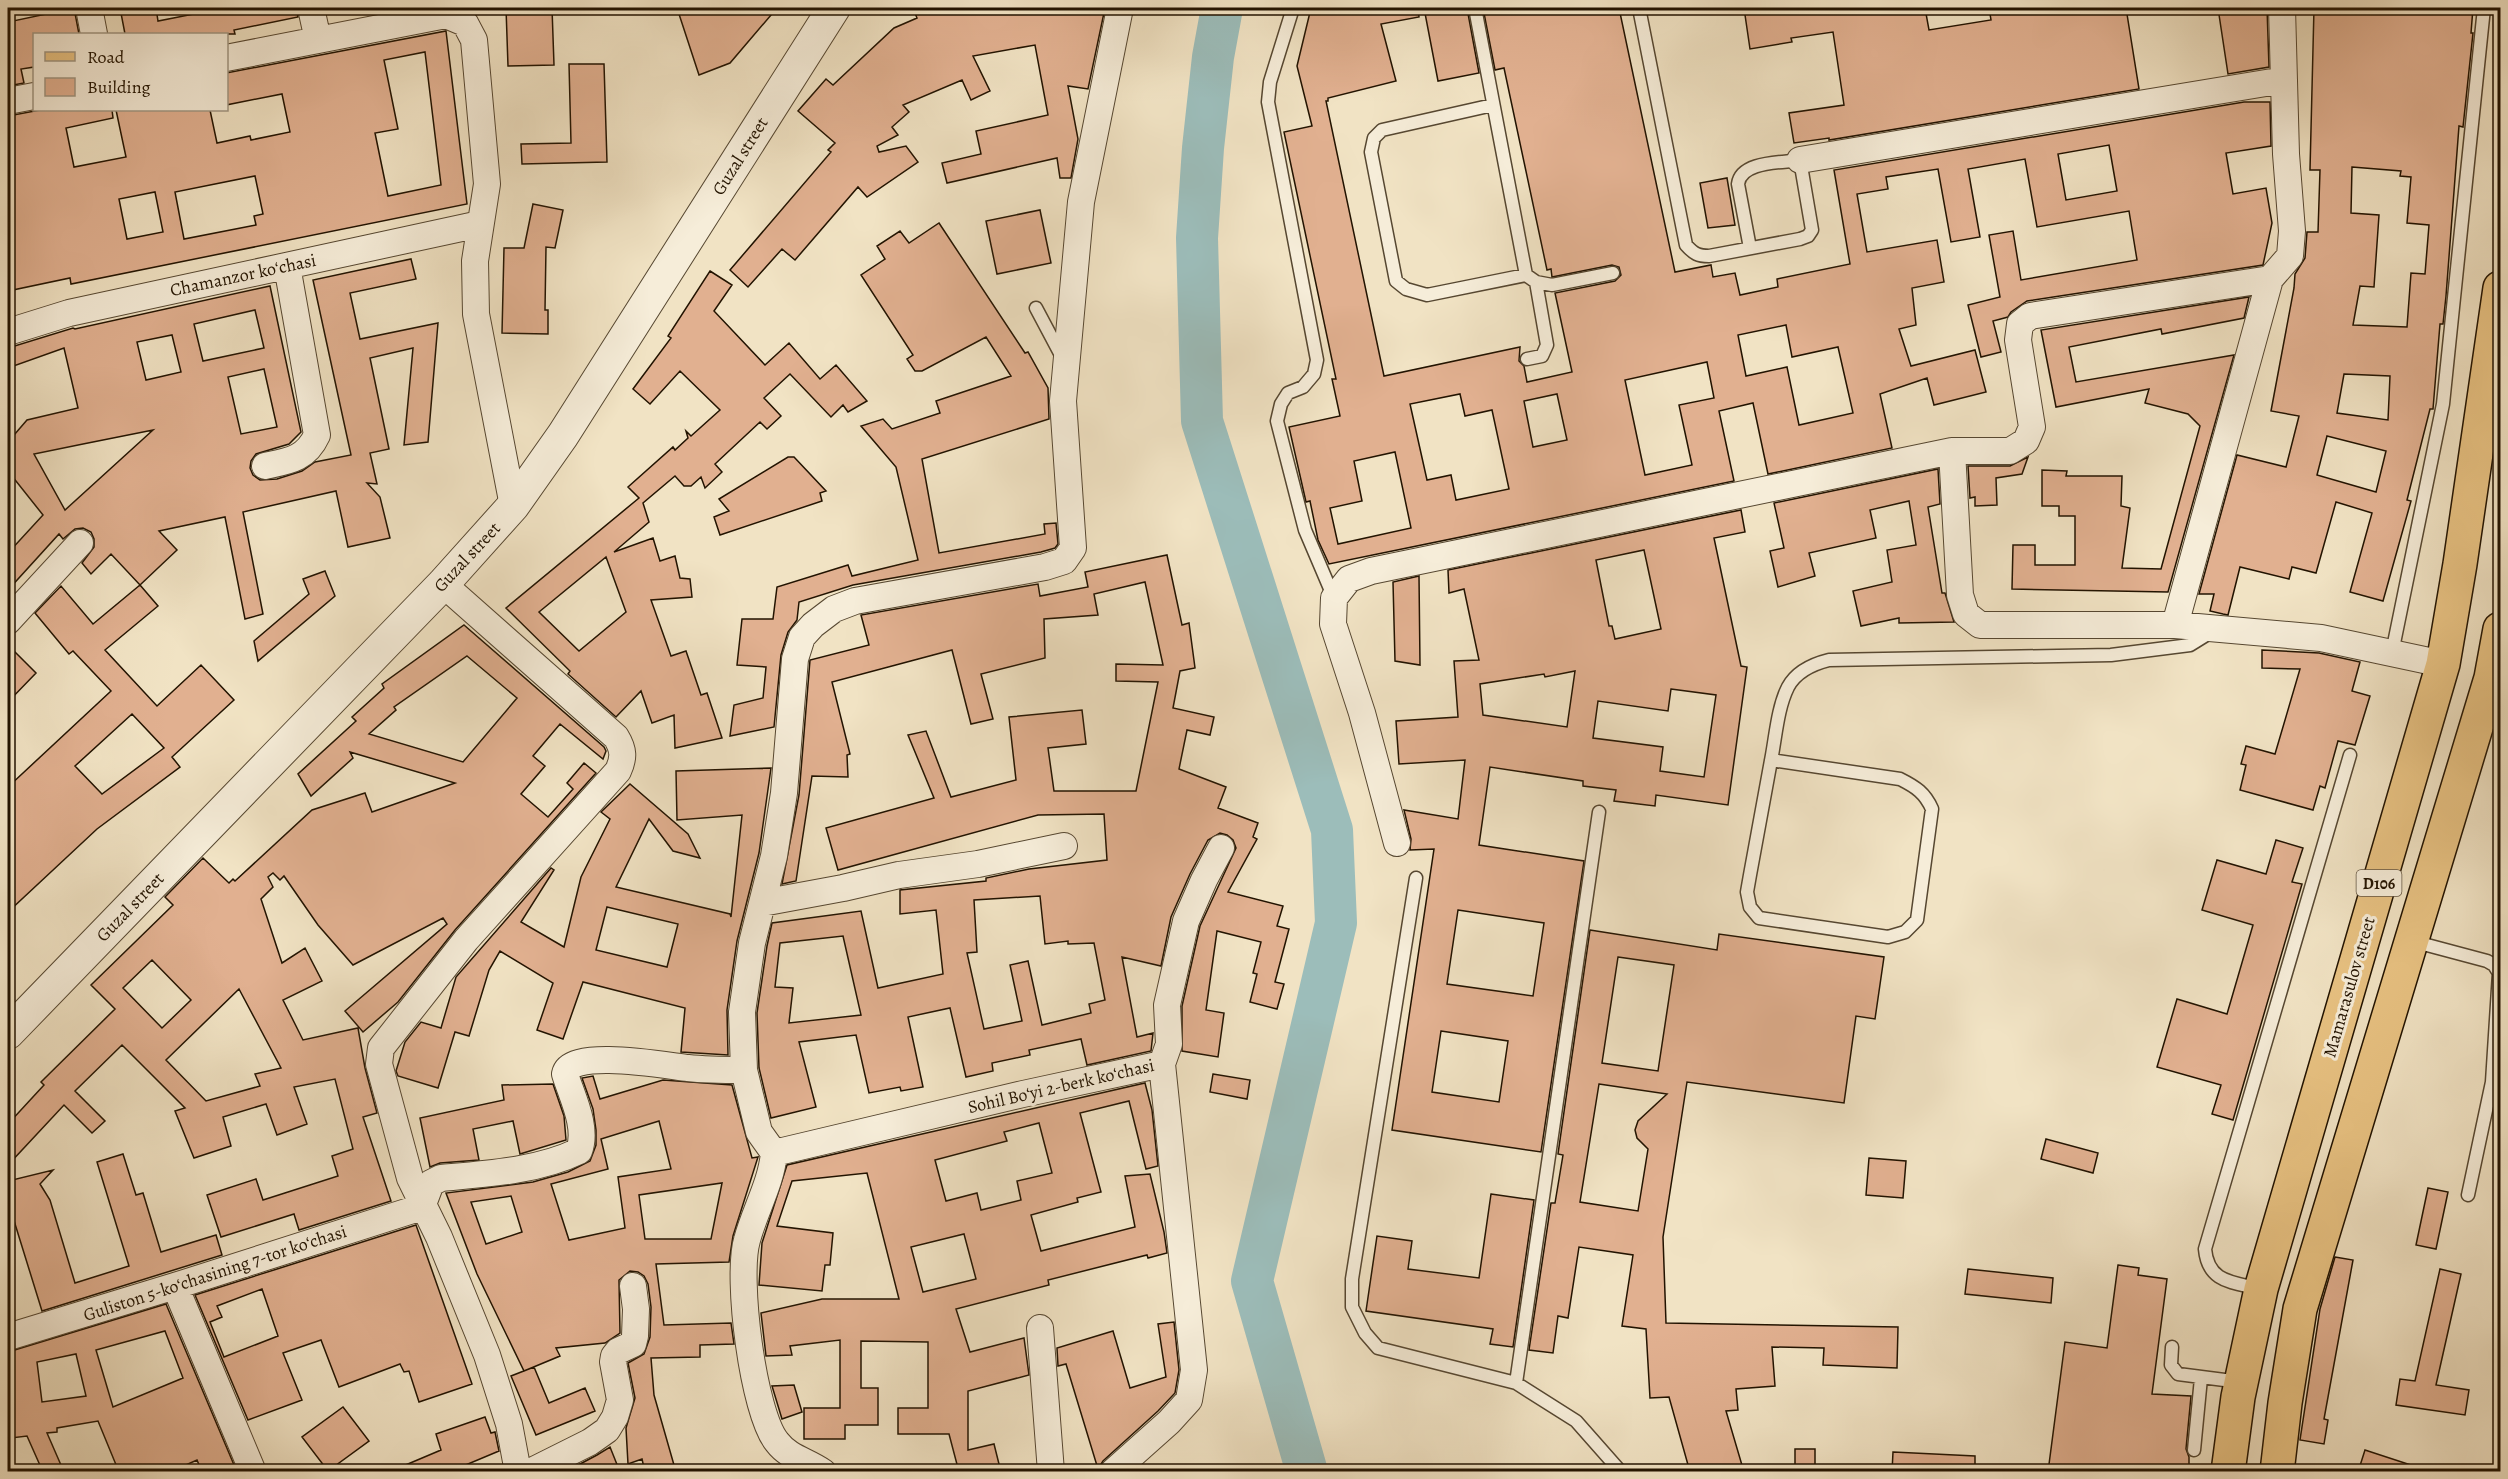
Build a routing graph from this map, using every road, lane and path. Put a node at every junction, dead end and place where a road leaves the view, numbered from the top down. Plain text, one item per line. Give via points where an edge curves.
1 (89, 8) edge
2 (311, 8) edge
3 (834, 8) edge
4 (1120, 8) edge
5 (1293, 8) edge
6 (1474, 8) edge
7 (1639, 8) edge
8 (2282, 8) edge
9 (2484, 8) edge
10 (94, 33) edge
11 (318, 40) junction
12 (228, 58) edge
13 (2284, 80) junction
14 (33, 96) edge
15 (8, 101) edge
16 (1493, 105) junction
17 (1800, 160) junction
18 (480, 224) junction
19 (1750, 248) junction
20 (287, 266) junction
21 (1613, 273) dead end
22 (1531, 278) junction
23 (2270, 279) junction
24 (2500, 288) edge
25 (1036, 308) dead end
26 (8, 332) edge
27 (1527, 359) dead end
28 (1067, 365) junction
29 (1952, 451) junction
30 (265, 466) dead end
31 (513, 506) junction
32 (80, 543) dead end
33 (442, 584) junction
34 (1334, 598) junction
35 (8, 621) edge
36 (2175, 625) junction
37 (2500, 628) edge
38 (2214, 630) junction
39 (2392, 653) junction
40 (2443, 664) junction
41 (2350, 755) dead end
42 (1771, 760) junction
43 (1599, 812) dead end
44 (1397, 843) dead end
45 (1064, 846) dead end
46 (1221, 848) dead end
47 (1416, 878) dead end
48 (762, 903) junction
49 (2411, 941) junction
50 (8, 1033) edge
51 (1162, 1064) junction
52 (744, 1070) junction
53 (774, 1153) junction
54 (2468, 1195) dead end
55 (422, 1207) junction
56 (175, 1286) junction
57 (633, 1286) dead end
58 (2261, 1289) junction
59 (1040, 1328) dead end
60 (8, 1337) edge
61 (2172, 1347) dead end
62 (2200, 1378) junction
63 (2241, 1382) junction
64 (1516, 1383) junction
65 (2193, 1450) dead end
66 (253, 1472) edge
67 (518, 1472) edge
68 (530, 1472) edge
69 (823, 1472) edge
70 (1051, 1472) edge
71 (1113, 1472) edge
72 (1620, 1472) edge
73 (2228, 1472) edge
74 (2277, 1472) edge

1 - 10 street
2 - 11 street
3 - 31 street, Guzal street via 563,435
4 - 28 street via 1081,202
5 - 34 lane via 1270,82 1268,102 1317,360 1314,374 1304,387 1288,393 1277,421 1305,530
6 - 16 lane
7 - 19 lane via 1686,245 1699,256
8 - 13 street
9 - 39 lane via 2443,404
11 - 12 street
11 - 18 street via 446,15 465,23 474,40 488,184
13 - 17 street
13 - 23 street via 2292,231 2290,256
14 - 15 street
16 - 22 lane
16 - 22 lane via 1382,130 1374,138 1371,152 1396,281 1406,289 1428,295
17 - 19 lane via 1748,168 1739,177
17 - 19 lane via 1812,230 1800,239
18 - 20 street, Chamanzor koʻchasi
18 - 31 street via 475,261 476,314
20 - 26 street, Chamanzor koʻchasi via 69,313
20 - 30 street via 317,435 305,452
21 - 22 lane via 1552,285
22 - 27 lane via 1547,345 1542,356
23 - 29 street via 2030,316 2020,324 2018,340 2032,427 2026,441 2010,451
23 - 36 street
24 - 40 main road, Mamarasulov street / D106
25 - 28 lane
28 - 48 street via 1063,401 1073,548 1064,561 855,601 834,609 802,637 795,659 784,792
29 - 34 street via 1371,571 1349,579
29 - 36 street via 1960,595 1966,614 1980,625
31 - 33 street, Guzal street
32 - 35 street
33 - 50 street, Guzal street
33 - 55 street via 616,737 623,760 618,771 466,940 381,1048 379,1064 410,1178
34 - 44 street via 1333,624
36 - 38 street
37 - 49 main road, D106 via 2491,678
38 - 39 street via 2321,638
38 - 42 lane via 2190,645 2112,655 1817,663 1789,686 1780,709
39 - 40 street
40 - 58 main road, Mamarasulov street / D106
41 - 58 lane via 2205,1249 2206,1263 2213,1273
42 - 42 lane via 1747,892 1750,907 1759,918 1861,935 1888,938 1905,932 1917,921 1932,809 1927,798 1900,779
43 - 64 lane
45 - 48 street
46 - 51 street, Sohil Boʻyi 2-berk koʻchasi via 1186,921 1167,1005 1169,1044
47 - 64 lane via 1352,1279 1352,1308 1378,1348
48 - 52 street via 742,1012
49 - 54 lane via 2487,961 2499,973 2492,1082
49 - 74 main road, D106 via 2300,1309
51 - 53 street, Sohil Boʻyi 2-berk koʻchasi
51 - 71 street via 1194,1370 1189,1400
52 - 53 street via 759,1132
52 - 55 street via 643,1061 571,1064 565,1074 581,1124 579,1151 530,1166 441,1178 431,1183
53 - 69 street via 768,1183 746,1242 745,1318 763,1418 777,1442 797,1460
55 - 56 street, Guliston 5-koʻchasining 7-tor koʻchasi
55 - 67 street via 439,1237 488,1355 509,1424
56 - 60 street, Guliston 5-koʻchasining 7-tor koʻchasi
56 - 66 street
57 - 68 street via 636,1336 633,1344 618,1351 613,1362 620,1400 615,1417 607,1430 590,1442
58 - 63 main road, Mamarasulov street / D106
59 - 70 street
61 - 62 lane via 2173,1370
62 - 63 lane
62 - 65 lane
63 - 73 main road, Mamarasulov street / D106
64 - 72 lane via 1575,1421

